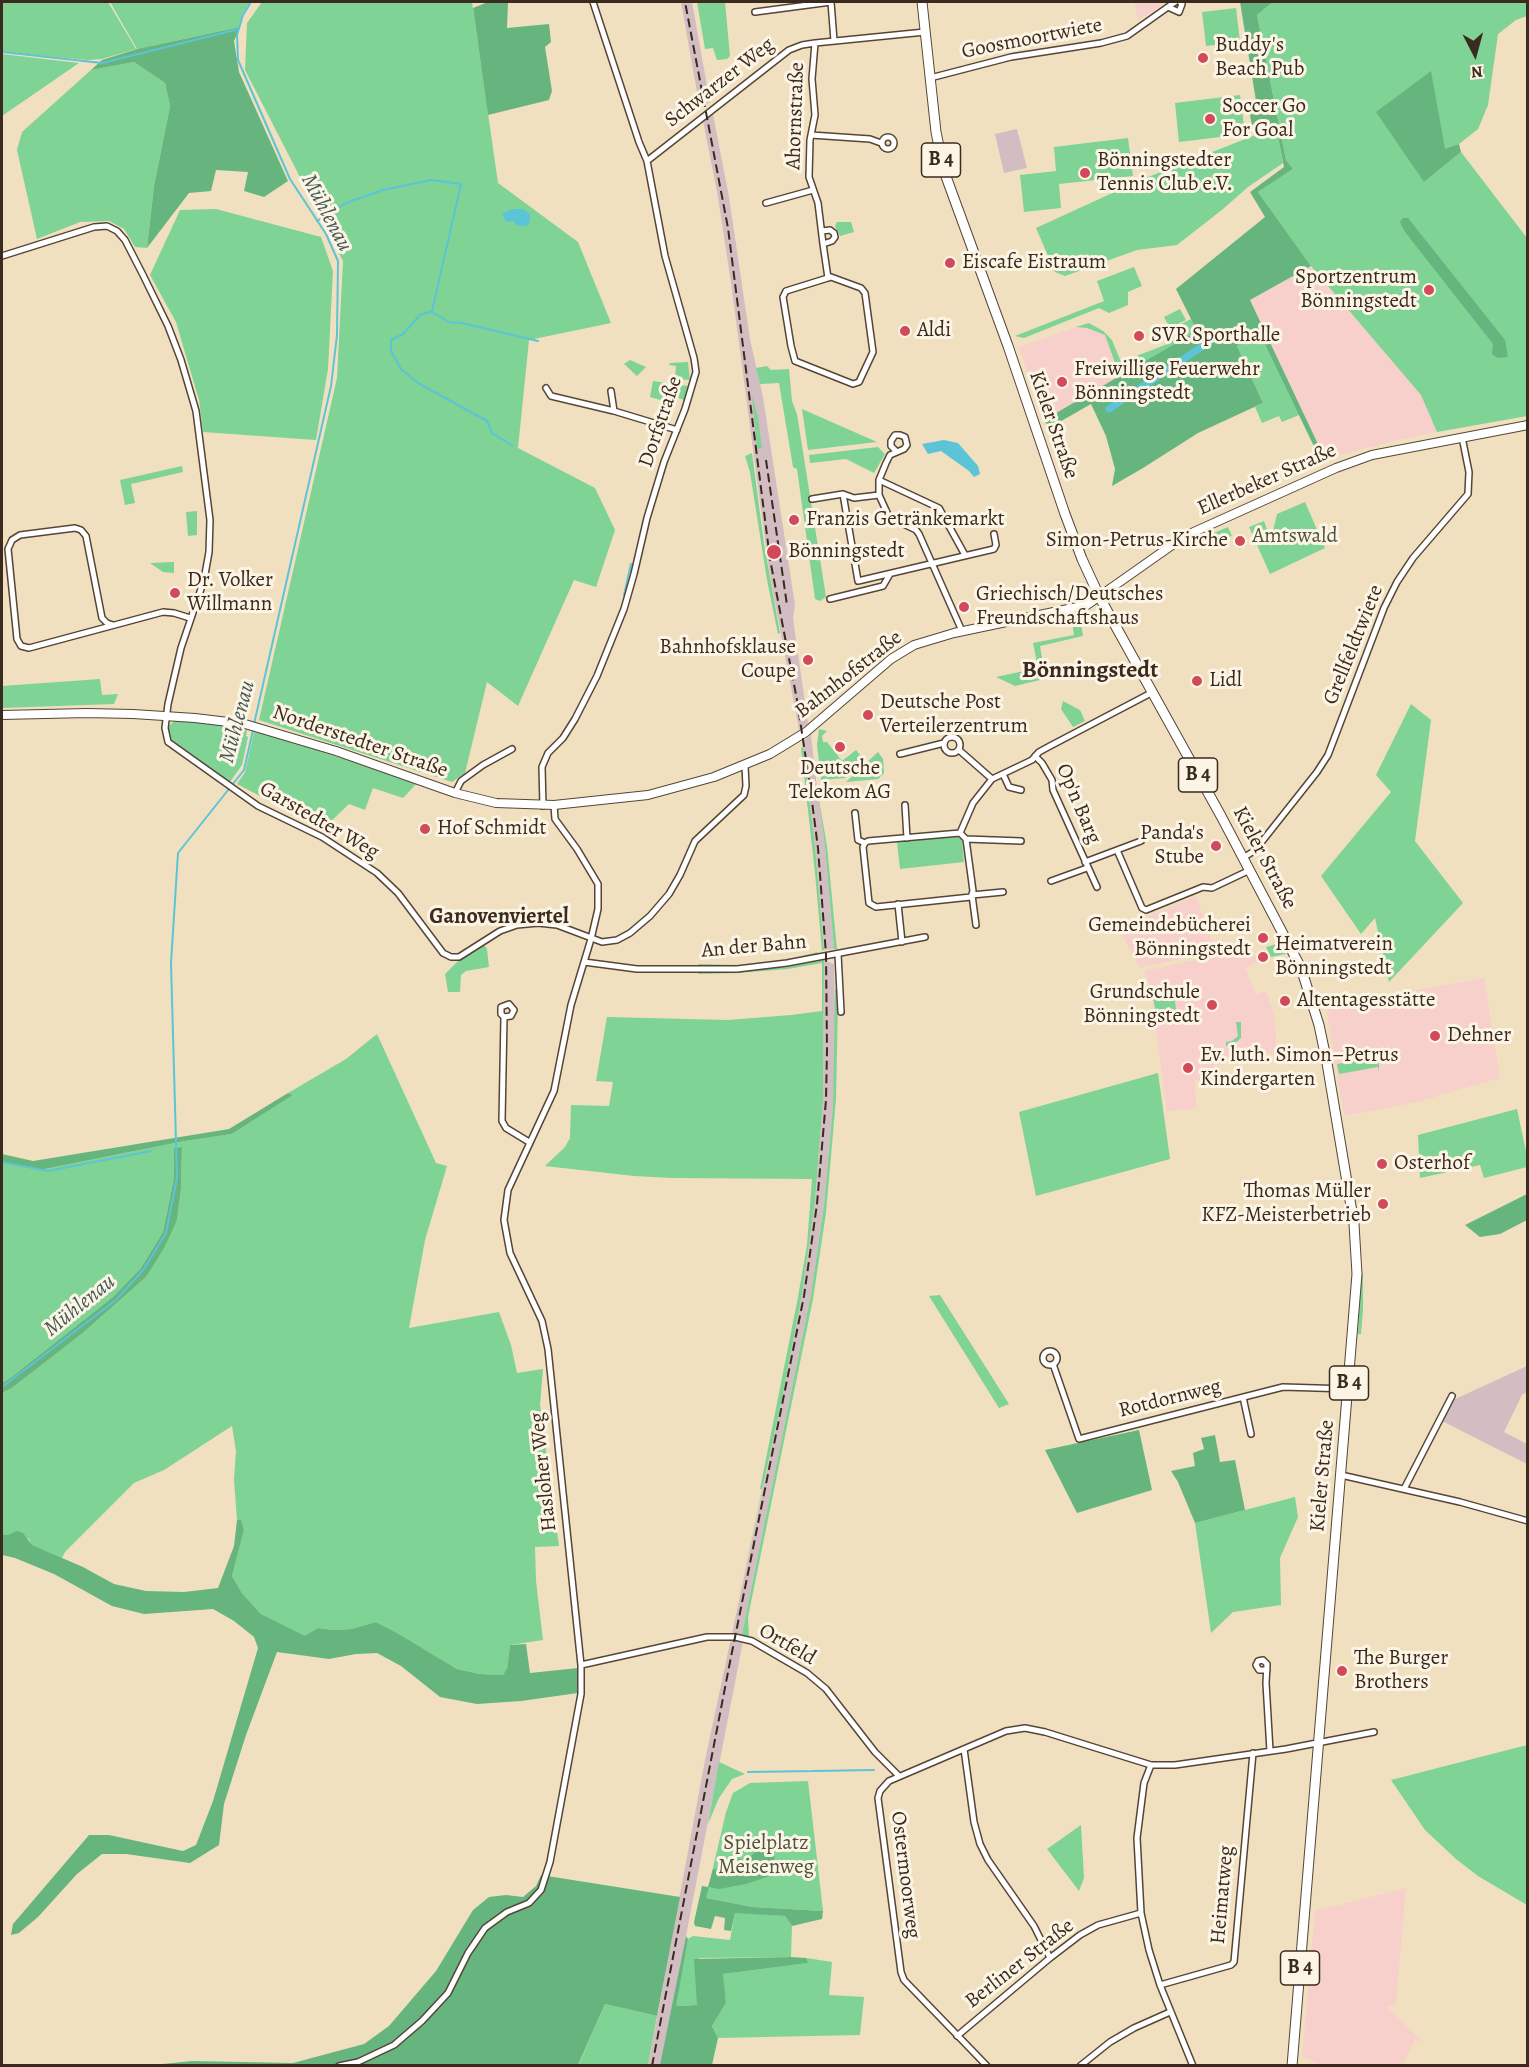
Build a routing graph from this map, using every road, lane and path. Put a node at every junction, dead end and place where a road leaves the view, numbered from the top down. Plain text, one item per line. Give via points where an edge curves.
1 (593, 2) edge
2 (831, 2) edge
3 (922, 2) edge
4 (1177, 2) edge
5 (1168, 7) junction
6 (755, 12) dead end
7 (925, 32) junction
8 (834, 41) junction
9 (815, 42) junction
10 (930, 78) junction
11 (811, 135) junction
12 (881, 142) dead end
13 (647, 161) junction
14 (813, 190) junction
15 (766, 203) dead end
16 (822, 231) junction
17 (823, 244) junction
18 (2, 256) edge
19 (828, 278) junction
20 (546, 388) dead end
21 (611, 391) dead end
22 (614, 411) junction
23 (1527, 425) edge
24 (677, 430) junction
25 (1464, 437) junction
26 (896, 451) dead end
27 (879, 480) junction
28 (843, 494) junction
29 (879, 495) junction
30 (812, 499) dead end
31 (994, 534) dead end
32 (964, 555) junction
33 (930, 563) junction
34 (890, 574) junction
35 (1100, 598) junction
36 (830, 599) dead end
37 (190, 618) junction
38 (113, 625) junction
39 (962, 632) junction
40 (1151, 693) junction
41 (2, 715) edge
42 (165, 716) junction
43 (795, 739) joint
44 (944, 743) junction
45 (512, 749) dead end
46 (959, 750) junction
47 (900, 754) dead end
48 (1037, 754) junction
49 (745, 766) junction
50 (1003, 774) junction
51 (992, 780) junction
52 (1021, 790) dead end
53 (455, 794) junction
54 (905, 805) dead end
55 (543, 806) junction
56 (554, 806) junction
57 (855, 813) dead end
58 (960, 833) junction
59 (907, 837) junction
60 (966, 839) junction
61 (1021, 841) dead end
62 (1141, 841) dead end
63 (865, 843) junction
64 (1117, 850) junction
65 (1243, 858) junction
66 (1086, 865) junction
67 (1250, 870) junction
68 (1051, 881) dead end
69 (1097, 887) dead end
70 (1003, 892) dead end
71 (972, 895) junction
72 (898, 904) junction
73 (975, 925) dead end
74 (925, 937) dead end
75 (591, 939) junction
76 (902, 942) junction
77 (838, 954) junction
78 (584, 962) junction
79 (841, 1012) dead end
80 (504, 1017) dead end
81 (529, 1143) junction
82 (1053, 1364) dead end
83 (1349, 1389) junction
84 (1452, 1396) dead end
85 (1243, 1397) junction
86 (1251, 1434) dead end
87 (1341, 1475) junction
88 (1404, 1489) junction
89 (1527, 1521) edge
90 (581, 1665) junction
91 (1267, 1670) dead end
92 (1374, 1732) dead end
93 (1319, 1743) junction
94 (964, 1749) junction
95 (1270, 1751) junction
96 (1253, 1754) junction
97 (1151, 1765) junction
98 (899, 1776) junction
99 (1141, 1913) junction
100 (1050, 1958) junction
101 (1160, 1985) junction
102 (1170, 2012) junction
103 (957, 2036) junction
104 (339, 2066) edge
105 (987, 2066) edge
106 (1080, 2066) edge
107 (1193, 2066) edge
108 (1292, 2066) edge

1 - 13 street, Dorfstraße
2 - 6 street
2 - 8 street
3 - 7 main road, Kieler Straße / B 4
4 - 5 street, Goosmoortwiete
4 - 5 street, Goosmoortwiete via 1182,4 1179,12
5 - 10 street, Goosmoortwiete via 1127,36 1011,57
7 - 8 street, Schwarzer Weg
7 - 10 main road, Kieler Straße / B 4
8 - 9 street, Schwarzer Weg
9 - 11 street, Ahornstraße via 815,115
9 - 13 street, Schwarzer Weg via 783,54
10 - 35 main road, Kieler Straße / B 4 via 936,132 951,191 1065,514
11 - 12 street
11 - 14 street, Ahornstraße via 808,164
13 - 24 street, Dorfstraße via 665,256 695,362 695,374
14 - 15 street, Ahornstraße
14 - 16 street, Ahornstraße
16 - 17 street, Ahornstraße
16 - 17 street, Ahornstraße via 830,230 835,237
17 - 19 street, Ahornstraße
18 - 37 street via 94,226 107,226 125,240 168,326 196,411 210,529 204,580
19 - 19 street via 861,288 865,293 873,352 859,382 853,384 795,361 783,297 786,291
20 - 22 street via 550,396
21 - 22 street
22 - 24 street
23 - 25 main road, Ellerbeker Straße
24 - 55 street, Dorfstraße via 647,518 622,614 575,719 542,767
25 - 35 main road, Ellerbeker Straße via 1371,455 1297,486 1185,536
25 - 65 street, Grellfeldtwiete via 1468,494 1397,582 1328,755 1260,844
26 - 27 street via 890,455
27 - 29 street
27 - 32 street via 939,508
28 - 29 street via 854,498
28 - 30 street
28 - 34 street via 857,582
29 - 33 street via 889,517 919,534
31 - 32 street via 994,549
32 - 33 street
33 - 34 street
33 - 39 street
34 - 36 street via 884,586
35 - 39 main road, Bahnhofstraße via 1064,611
35 - 40 main road, Kieler Straße / B 4
37 - 38 street via 163,612
37 - 42 street
38 - 38 street via 102,618 86,536 81,530 20,535 12,540 8,549 17,639 21,646 29,648
39 - 43 main road, Bahnhofstraße via 902,651
40 - 48 street
40 - 65 main road, Kieler Straße / B 4
41 - 42 main road, Norderstedter Straße
42 - 53 main road, Norderstedter Straße via 266,729
42 - 75 street, Garstedter Weg via 168,742 258,806 322,837 377,873 398,893 443,953 459,957 500,931 538,923 557,925
43 - 49 main road, Norderstedter Straße
44 - 46 street via 949,753
44 - 46 street via 949,738 957,739
44 - 47 street
45 - 53 street, Norderstedter Straße via 461,781
46 - 51 street
48 - 50 street
48 - 66 street, Op'n Barg via 1052,780
49 - 56 main road, Norderstedter Straße via 648,795
49 - 75 street, Garstedter Weg via 744,795 695,841 675,885 657,909 624,937 611,942
50 - 51 street
50 - 52 street via 1009,787
51 - 58 street via 973,803
53 - 55 main road, Norderstedter Straße via 496,804
54 - 59 street
55 - 56 main road, Norderstedter Straße
56 - 75 street, Hasloher Weg via 556,819 598,884 598,909
57 - 63 street via 858,840
58 - 59 street
58 - 60 street
59 - 63 street
60 - 61 street
60 - 71 street
62 - 64 street
63 - 72 street via 869,903 876,907
64 - 66 street
64 - 67 street via 1144,910 1203,887 1212,888
65 - 67 main road, Kieler Straße / B 4
66 - 68 street, Op'n Barg
66 - 69 street, Op'n Barg
67 - 83 main road, Kieler Straße / B 4 via 1301,968 1327,1063 1356,1250
70 - 71 street
71 - 72 street
71 - 73 street
72 - 76 street
74 - 76 street, An der Bahn
75 - 78 street, Hasloher Weg
76 - 77 street, An der Bahn
77 - 78 street, An der Bahn via 727,969 638,969
77 - 79 street
78 - 81 street, Hasloher Weg via 554,1090
80 - 81 street via 502,1121
81 - 90 street, Hasloher Weg via 508,1190 504,1220 510,1253 542,1321 548,1349
82 - 85 street, Rotdornweg via 1079,1439
83 - 85 street, Rotdornweg via 1283,1387
83 - 87 main road, Kieler Straße / B 4
84 - 88 street
85 - 86 street
87 - 88 street
87 - 93 main road, Kieler Straße / B 4
88 - 89 street
90 - 98 street, Ortfeld via 707,1637 752,1641 807,1673 826,1689
90 - 104 street, Hasloher Weg via 581,1694 550,1862 541,1890 529,1903 507,1912 485,1928 448,1993 422,2021 394,2045 358,2062
91 - 95 street
92 - 93 street
93 - 95 street, Ostermoorweg
93 - 108 main road, Kieler Straße / B 4
94 - 97 street, Ostermoorweg via 1006,1731 1025,1728
94 - 98 street, Ostermoorweg
94 - 100 street via 980,1844 1034,1926
95 - 96 street, Ostermoorweg
96 - 97 street, Ostermoorweg
96 - 101 street, Heimatweg via 1234,1962
97 - 99 street via 1144,1783 1137,1838
98 - 103 street, Ostermoorweg via 889,1781 878,1798 901,1972 904,1980
99 - 100 street, Berliner Straße via 1098,1925
99 - 101 street
100 - 103 street, Berliner Straße
101 - 102 street
102 - 106 street via 1110,2042
102 - 107 street
103 - 105 street, Ostermoorweg

